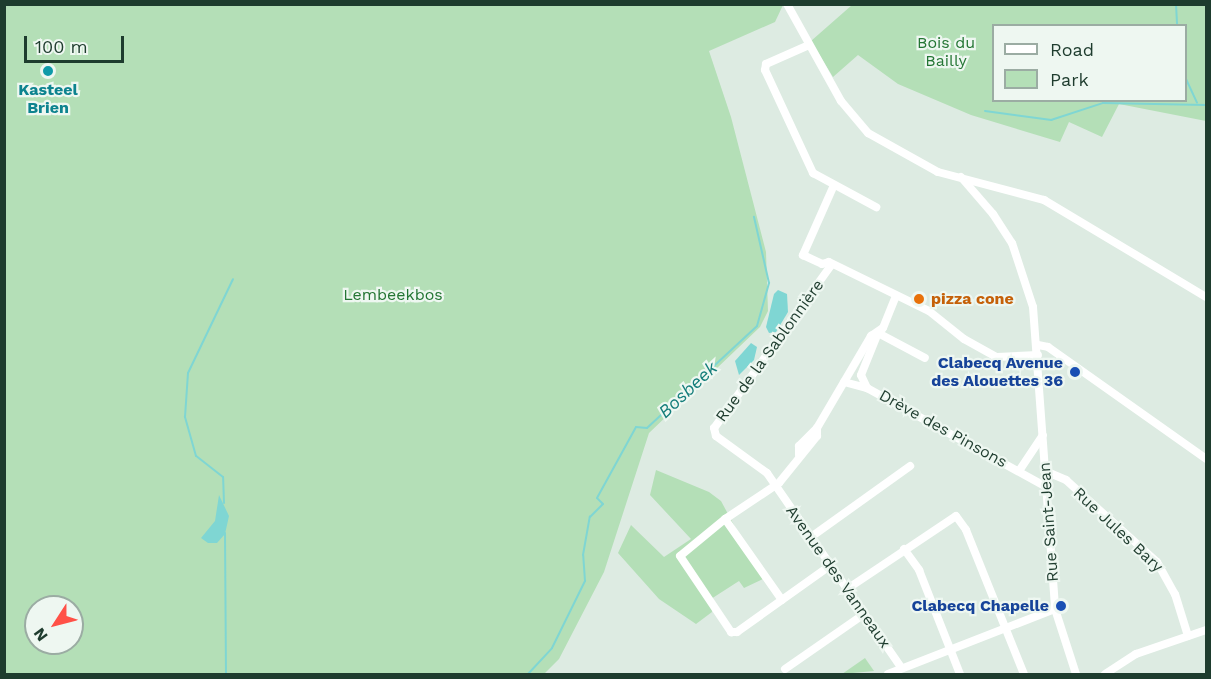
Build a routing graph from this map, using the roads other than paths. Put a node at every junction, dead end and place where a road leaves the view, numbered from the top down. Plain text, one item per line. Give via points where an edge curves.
1 (787, 4) edge
2 (809, 45) junction
3 (961, 177) junction
4 (834, 185) junction
5 (876, 207) dead end
6 (832, 264) junction
7 (896, 296) junction
8 (1206, 297) edge
9 (878, 333) junction
10 (1038, 345) junction
11 (1056, 353) junction
12 (1038, 355) junction
13 (925, 358) dead end
14 (1039, 366) junction
15 (851, 370) junction
16 (861, 375) junction
17 (844, 382) junction
18 (867, 388) junction
19 (1043, 435) junction
20 (1206, 459) edge
21 (910, 466) dead end
22 (1019, 471) junction
23 (1045, 471) junction
24 (775, 486) junction
25 (1046, 487) junction
26 (725, 519) junction
27 (811, 537) junction
28 (904, 549) junction
29 (831, 565) junction
30 (847, 589) junction
31 (782, 600) junction
32 (1055, 609) junction
33 (864, 614) junction
34 (1005, 627) junction
35 (1206, 630) edge
36 (1188, 636) junction
37 (951, 649) junction
38 (902, 667) junction
39 (784, 669) dead end
40 (888, 675) edge
41 (960, 675) edge
42 (1024, 675) edge
43 (1076, 675) edge
44 (1105, 675) edge

1 - 2 street, Rue Saint-Jean
2 - 3 street, Rue Saint-Jean via 841,101 868,133 912,159
2 - 4 street via 766,63 765,70 813,173
3 - 8 street via 1044,200
3 - 10 street, Rue Saint-Jean via 993,214 1020,258 1034,307
4 - 5 street
4 - 6 street, Rue de la Sablonnière via 802,250 803,255 822,264
6 - 7 street
6 - 24 street, Rue de la Sablonnière via 714,428 716,436 764,470
7 - 9 street
7 - 12 street via 929,311 964,339 998,357
9 - 13 street
9 - 15 street via 871,336
9 - 16 street
10 - 11 street
10 - 12 street, Rue Saint-Jean
11 - 14 street via 1046,356
11 - 20 street
12 - 14 street, Rue Saint-Jean
14 - 19 street, Rue Saint-Jean
15 - 16 street
15 - 17 street
16 - 18 street, Drève des Pinsons
17 - 18 street, Drève des Pinsons
17 - 24 street
18 - 22 street, Drève des Pinsons
19 - 22 street, Drève des Pinsons
19 - 23 street, Rue Saint-Jean
21 - 27 street
22 - 25 street, Drève des Pinsons
23 - 25 street, Rue Saint-Jean
23 - 36 street, Rue Jules Bary via 1066,480 1157,562 1175,594
24 - 26 street
24 - 27 street, Avenue des Vanneaux
25 - 32 street, Rue Saint-Jean
26 - 31 street
26 - 31 street via 680,552 681,561 731,632 737,632
27 - 29 street, Avenue des Vanneaux
28 - 30 street
28 - 34 street via 956,516 966,530
28 - 37 street via 919,570
29 - 30 street, Avenue des Vanneaux
29 - 31 street
30 - 33 street, Avenue des Vanneaux
32 - 34 street
32 - 43 street, Rue Saint-Jean
33 - 38 street, Avenue des Vanneaux
33 - 39 street
34 - 37 street
34 - 42 street
35 - 36 street
36 - 44 street via 1136,654
37 - 38 street
37 - 41 street
38 - 40 street

